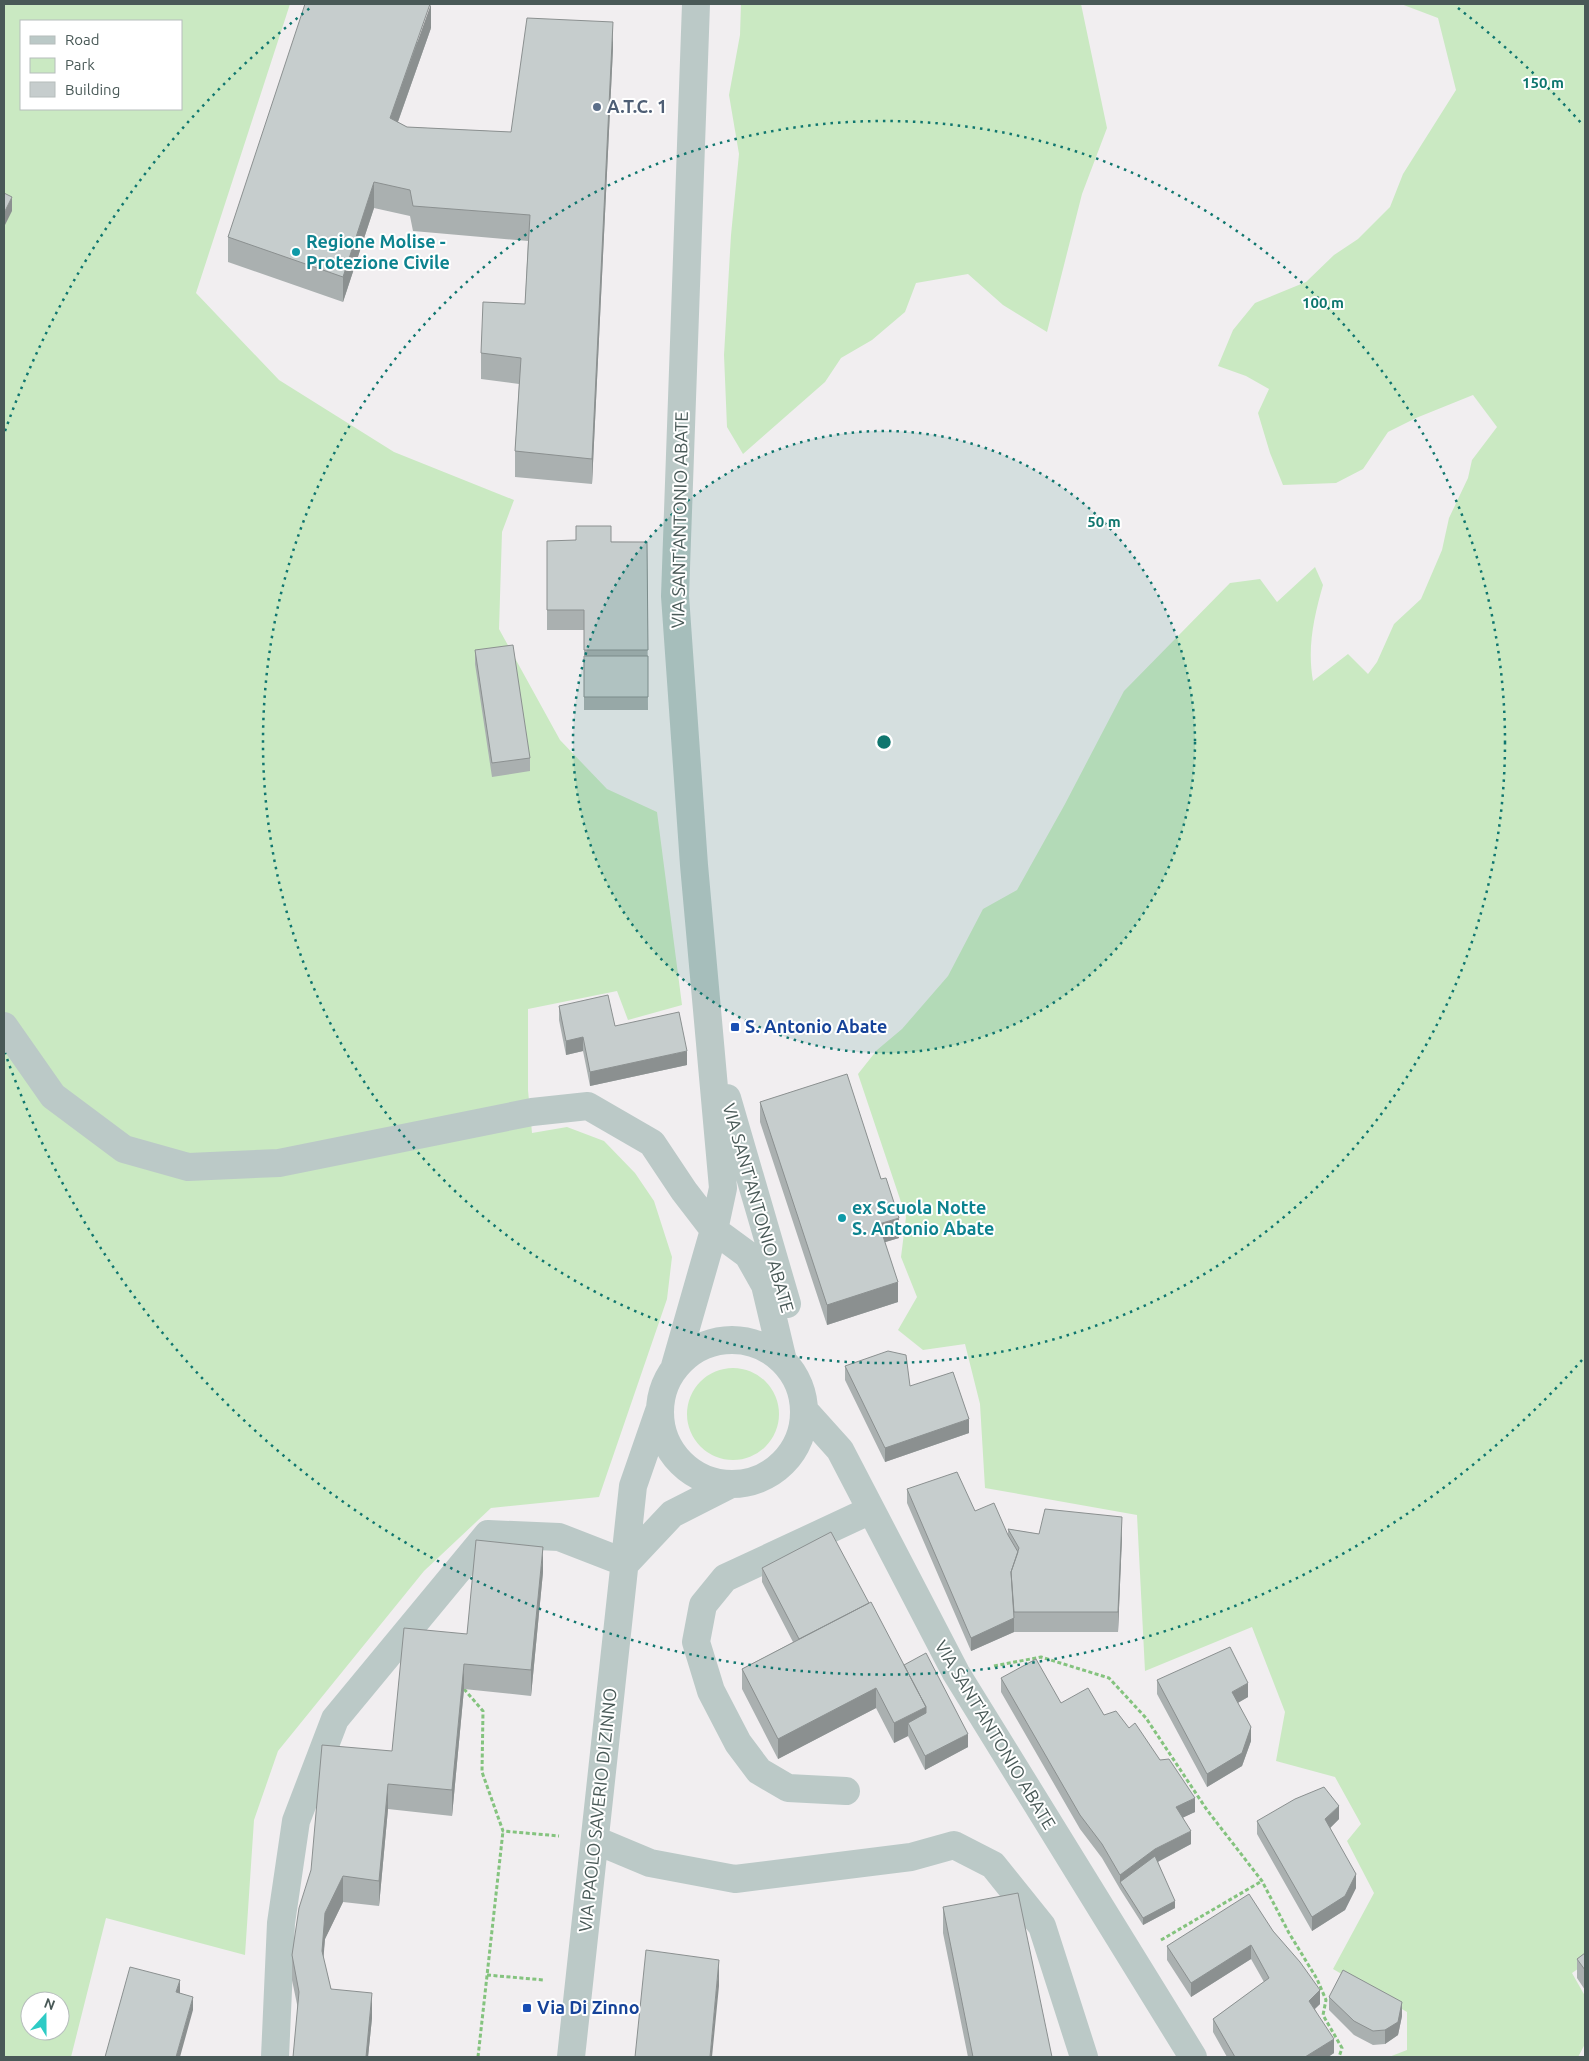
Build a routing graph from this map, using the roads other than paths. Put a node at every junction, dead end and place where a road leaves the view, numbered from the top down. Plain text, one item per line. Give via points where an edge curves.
1 (696, 4) edge
2 (4, 1026) edge
3 (708, 1034) junction
4 (714, 1230) junction
5 (675, 1366) junction
6 (791, 1372) junction
7 (804, 1410) junction
8 (659, 1412) junction
9 (731, 1484) junction
10 (871, 1510) junction
11 (626, 1563) junction
12 (846, 1791) dead end
13 (595, 1840) junction
14 (275, 2057) edge
15 (571, 2057) edge
16 (1084, 2057) edge
17 (1193, 2057) edge

1 - 3 street, VIA SANT'ANTONIO ABATE via 675,596
2 - 4 street via 53,1096 124,1149 179,1165 279,1163 532,1112 588,1106 652,1143
3 - 4 street, VIA SANT'ANTONIO ABATE via 723,1188
3 - 6 street, VIA SANT'ANTONIO ABATE via 782,1286 796,1346
4 - 5 street, VIA SANT'ANTONIO ABATE
4 - 6 street via 748,1255 765,1285
5 - 6 street via 699,1347 728,1339 758,1345
5 - 8 street via 663,1387
6 - 7 street
7 - 9 street via 802,1432 791,1454 775,1470 754,1481
7 - 10 street, VIA SANT'ANTONIO ABATE via 840,1450
8 - 9 street via 664,1439 680,1463 703,1479
8 - 11 street, VIA PAOLO SAVERIO DI ZINNO via 633,1486
9 - 11 street via 672,1514
10 - 12 street via 725,1578 703,1604 696,1642 711,1691 738,1743 759,1771 788,1788
10 - 17 street, VIA SANT'ANTONIO ABATE via 956,1673
11 - 13 street, VIA PAOLO SAVERIO DI ZINNO
11 - 14 street via 559,1537 488,1534 335,1719 296,1821 281,1923
13 - 15 street, VIA PAOLO SAVERIO DI ZINNO
13 - 16 street via 650,1863 735,1879 911,1857 954,1845 993,1865 1042,1926

